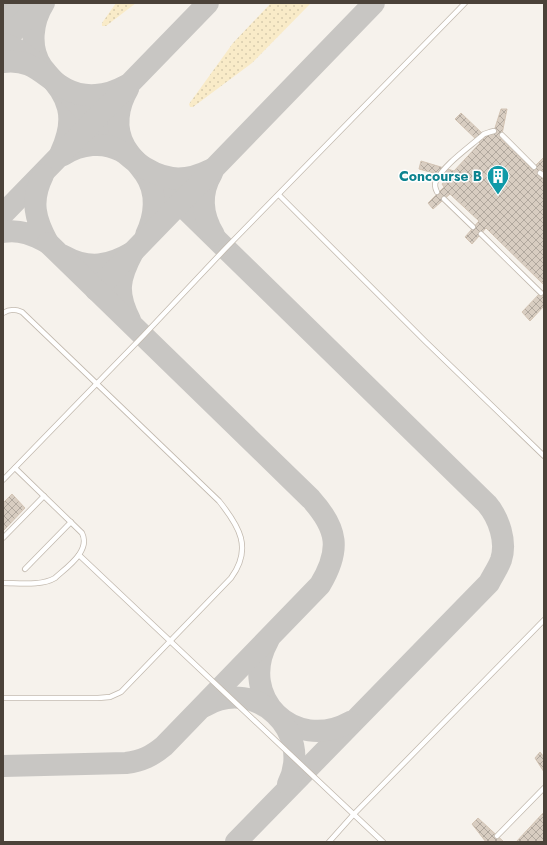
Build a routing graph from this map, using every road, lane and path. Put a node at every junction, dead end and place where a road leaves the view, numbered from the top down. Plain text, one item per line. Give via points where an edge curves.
1 (465, 3) edge
2 (494, 132) dead end
3 (502, 136) dead end
4 (534, 167) dead end
5 (437, 192) dead end
6 (279, 195) junction
7 (444, 199) dead end
8 (473, 228) dead end
9 (480, 234) dead end
10 (541, 293) dead end
11 (3, 312) edge
12 (96, 384) junction
13 (544, 456) edge
14 (15, 468) junction
15 (3, 480) edge
16 (44, 496) junction
17 (71, 522) junction
18 (3, 538) edge
19 (79, 555) junction
20 (24, 569) dead end
21 (3, 583) edge
22 (544, 620) edge
23 (170, 641) junction
24 (3, 698) edge
25 (544, 788) edge
26 (354, 814) junction
27 (497, 836) dead end
28 (329, 842) edge
29 (383, 842) edge

1 - 6 lane
2 - 5 lane via 484,134 445,168 436,180
3 - 4 lane
6 - 12 lane
6 - 13 lane via 420,337
7 - 8 lane
9 - 10 lane
11 - 12 lane via 22,312
12 - 14 lane
12 - 23 lane via 219,501 240,532 242,546 237,570
14 - 15 lane
14 - 16 lane
16 - 17 lane
16 - 18 lane
17 - 19 lane via 82,533 85,541
17 - 20 lane
19 - 21 lane via 51,581
19 - 23 lane
22 - 26 lane
23 - 24 lane via 121,692 115,695 98,698
23 - 26 lane
25 - 27 lane
26 - 28 lane
26 - 29 lane

